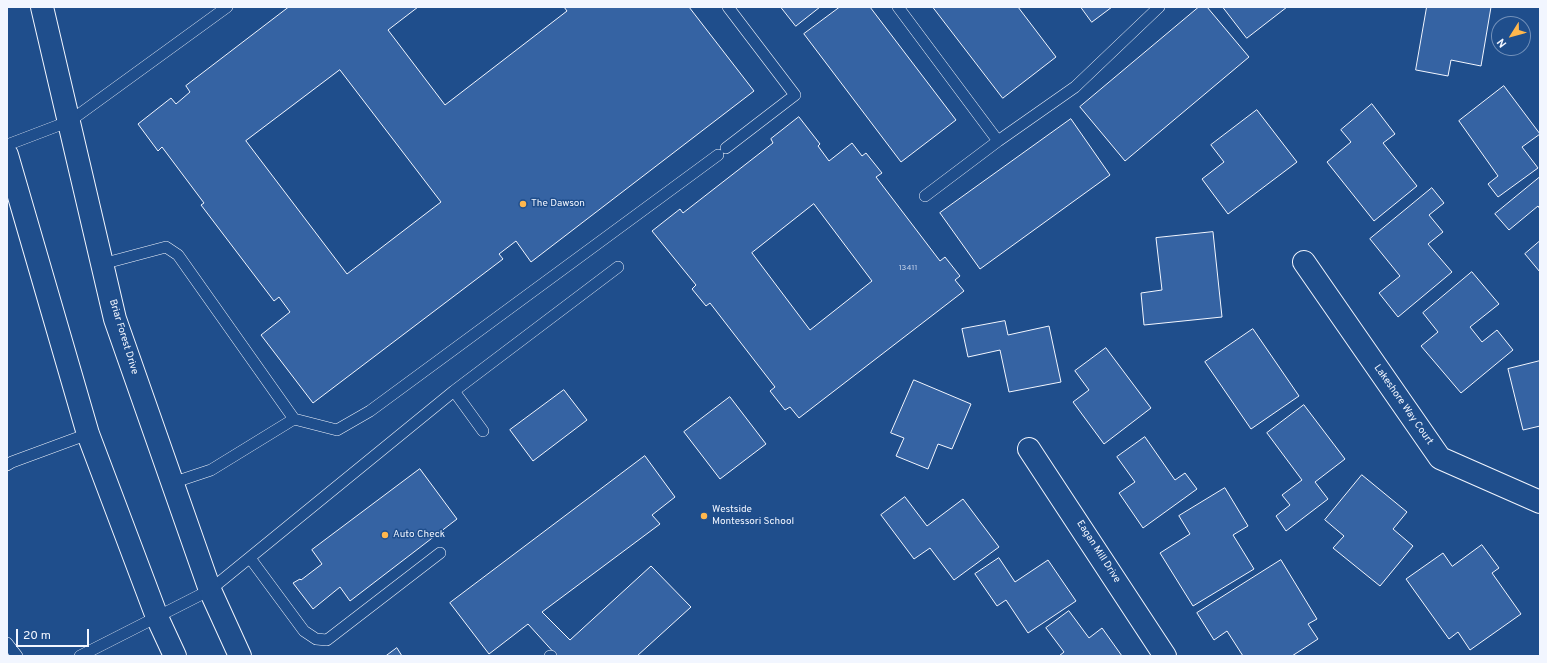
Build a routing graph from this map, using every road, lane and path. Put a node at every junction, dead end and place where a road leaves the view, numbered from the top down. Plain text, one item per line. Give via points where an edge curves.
1 (42, 7) edge
2 (227, 7) edge
3 (728, 7) edge
4 (898, 7) edge
5 (1159, 7) edge
6 (70, 121) junction
7 (998, 141) junction
8 (7, 145) edge
9 (7, 155) edge
10 (925, 196) dead end
11 (1304, 262) dead end
12 (102, 264) junction
13 (618, 267) dead end
14 (454, 391) junction
15 (294, 419) junction
16 (483, 431) dead end
17 (88, 434) junction
18 (1029, 449) dead end
19 (7, 465) edge
20 (172, 483) junction
21 (1540, 502) edge
22 (440, 553) dead end
23 (250, 558) junction
24 (210, 590) junction
25 (157, 617) junction
26 (7, 643) edge
27 (17, 656) edge
28 (80, 656) edge
29 (175, 656) edge
30 (240, 656) edge
31 (1165, 656) edge

1 - 6 main road, Briar Forest Drive
2 - 6 lane
3 - 15 lane via 795,95 722,152 370,411 336,430
4 - 7 lane
5 - 7 lane via 1075,87
6 - 8 lane
6 - 12 main road, Briar Forest Drive
7 - 10 lane
9 - 17 main road
11 - 21 main road, Lakeshore Way Court via 1440,458
12 - 15 lane via 166,247 178,255
12 - 20 main road, Briar Forest Drive via 115,319
13 - 14 lane
14 - 16 lane
14 - 23 lane
15 - 20 lane via 211,470
17 - 19 lane
17 - 25 main road
18 - 31 main road, Eagan Mill Drive
20 - 24 main road, Briar Forest Drive
22 - 23 lane via 327,640 316,639 304,630
23 - 24 lane
24 - 25 lane
24 - 30 main road, Briar Forest Drive
25 - 28 lane
25 - 29 main road
26 - 27 lane

